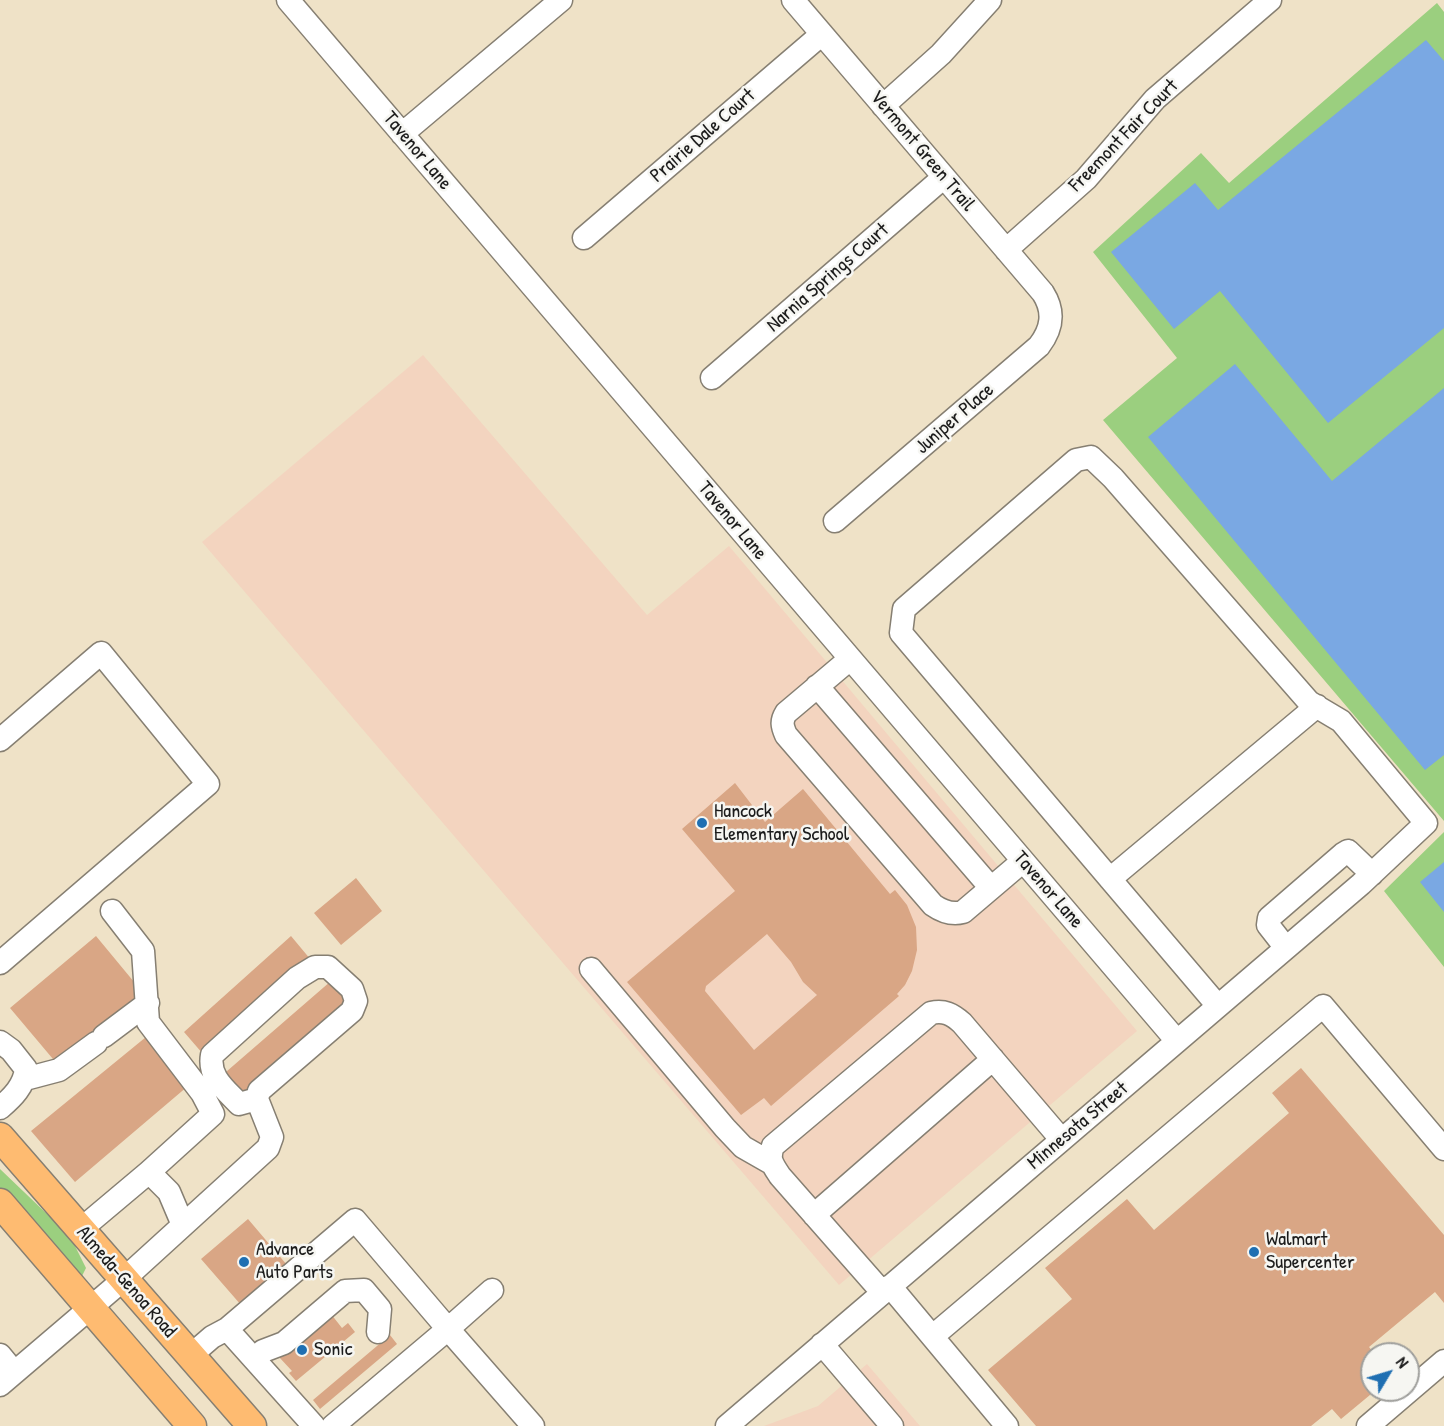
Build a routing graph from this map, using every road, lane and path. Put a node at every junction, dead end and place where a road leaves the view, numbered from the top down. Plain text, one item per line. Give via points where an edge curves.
1 (288, 0) edge
2 (561, 0) edge
3 (793, 0) edge
4 (990, 0) edge
5 (1270, 0) edge
6 (822, 34) junction
7 (883, 106) junction
8 (402, 134) junction
9 (944, 177) junction
10 (584, 238) dead end
11 (1006, 250) junction
12 (1049, 303) joint
13 (712, 378) dead end
14 (835, 521) dead end
15 (850, 659) junction
16 (817, 686) junction
17 (1317, 706) junction
18 (0, 740) edge
19 (1023, 861) junction
20 (1372, 874) junction
21 (1110, 879) junction
22 (992, 888) junction
23 (112, 910) dead end
24 (1286, 948) junction
25 (0, 963) edge
26 (591, 969) dead end
27 (148, 1003) junction
28 (1218, 1006) junction
29 (1177, 1041) junction
30 (0, 1042) edge
31 (993, 1059) junction
32 (25, 1079) junction
33 (258, 1099) junction
34 (0, 1108) edge
35 (0, 1137) edge
36 (1061, 1139) junction
37 (1444, 1149) edge
38 (771, 1163) junction
39 (149, 1172) junction
40 (814, 1215) junction
41 (4, 1216) edge
42 (183, 1225) junction
43 (80, 1230) junction
44 (123, 1280) junction
45 (886, 1289) junction
46 (492, 1290) dead end
47 (90, 1308) junction
48 (227, 1329) junction
49 (448, 1329) junction
50 (378, 1332) dead end
51 (933, 1336) junction
52 (822, 1344) junction
53 (263, 1351) dead end
54 (190, 1356) junction
55 (1444, 1361) edge
56 (5, 1370) edge
57 (530, 1425) edge
58 (192, 1426) edge
59 (252, 1426) edge
60 (314, 1426) edge
61 (333, 1426) edge
62 (727, 1426) edge
63 (892, 1426) edge
64 (1007, 1426) edge
65 (1368, 1426) edge

1 - 8 street, Tavenor Lane
2 - 8 street
3 - 6 street, Vermont Green Trail
4 - 7 street via 941,54
5 - 11 street, Freemont Fair Court via 1155,99 1086,179
6 - 7 street, Vermont Green Trail
6 - 10 street, Prairie Dale Court
7 - 9 street, Vermont Green Trail
8 - 15 street, Tavenor Lane
9 - 11 street, Vermont Green Trail
9 - 13 street, Narnia Springs Court
11 - 12 street, Vermont Green Trail
12 - 14 street, Juniper Place via 1049,329 1039,346
15 - 16 street
15 - 19 street, Tavenor Lane
16 - 22 street
16 - 22 street via 782,719 786,735 902,870 933,905 949,913 963,912
17 - 20 street, Minnesota Street via 1341,721 1426,823
17 - 21 street
17 - 21 street via 1309,702 1113,478 1091,458 1076,460 904,609 901,633
18 - 25 street via 101,653 208,784
19 - 22 street
19 - 29 street, Tavenor Lane
20 - 24 street, Minnesota Street
20 - 24 street via 1348,850 1343,854 1269,918 1268,925
21 - 28 street
23 - 27 street via 142,951
24 - 28 street, Minnesota Street
26 - 38 street via 725,1128 743,1147
27 - 32 street via 59,1070
27 - 39 street via 147,1022 202,1093 213,1114
28 - 29 street, Minnesota Street
29 - 36 street, Minnesota Street
30 - 32 street via 26,1069
31 - 36 street
31 - 38 street via 952,1014 931,1013 773,1146
31 - 40 street
32 - 34 street
33 - 33 street via 259,1091 352,1011 356,1001 352,989 328,967 315,967 297,978 212,1055 213,1077 239,1104
33 - 42 street via 272,1137 268,1148
35 - 43 main road, Almeda-Genoa Road
36 - 45 street, Minnesota Street
37 - 51 street via 1323,1006
38 - 40 street
39 - 42 street via 169,1192
39 - 43 street
40 - 45 street
41 - 47 main road
42 - 44 street
43 - 44 main road, Almeda-Genoa Road
44 - 47 street
44 - 54 main road, Almeda-Genoa Road
45 - 51 street
45 - 52 street, Minnesota Street
46 - 49 street
47 - 56 street
47 - 58 main road
48 - 49 street via 355,1220
48 - 54 street via 212,1336
48 - 60 street
49 - 57 street
49 - 61 street
50 - 53 street via 380,1310 364,1290 345,1291 284,1343
51 - 64 street
52 - 62 street, Minnesota Street
52 - 63 street
54 - 59 main road, Almeda-Genoa Road
55 - 65 street

